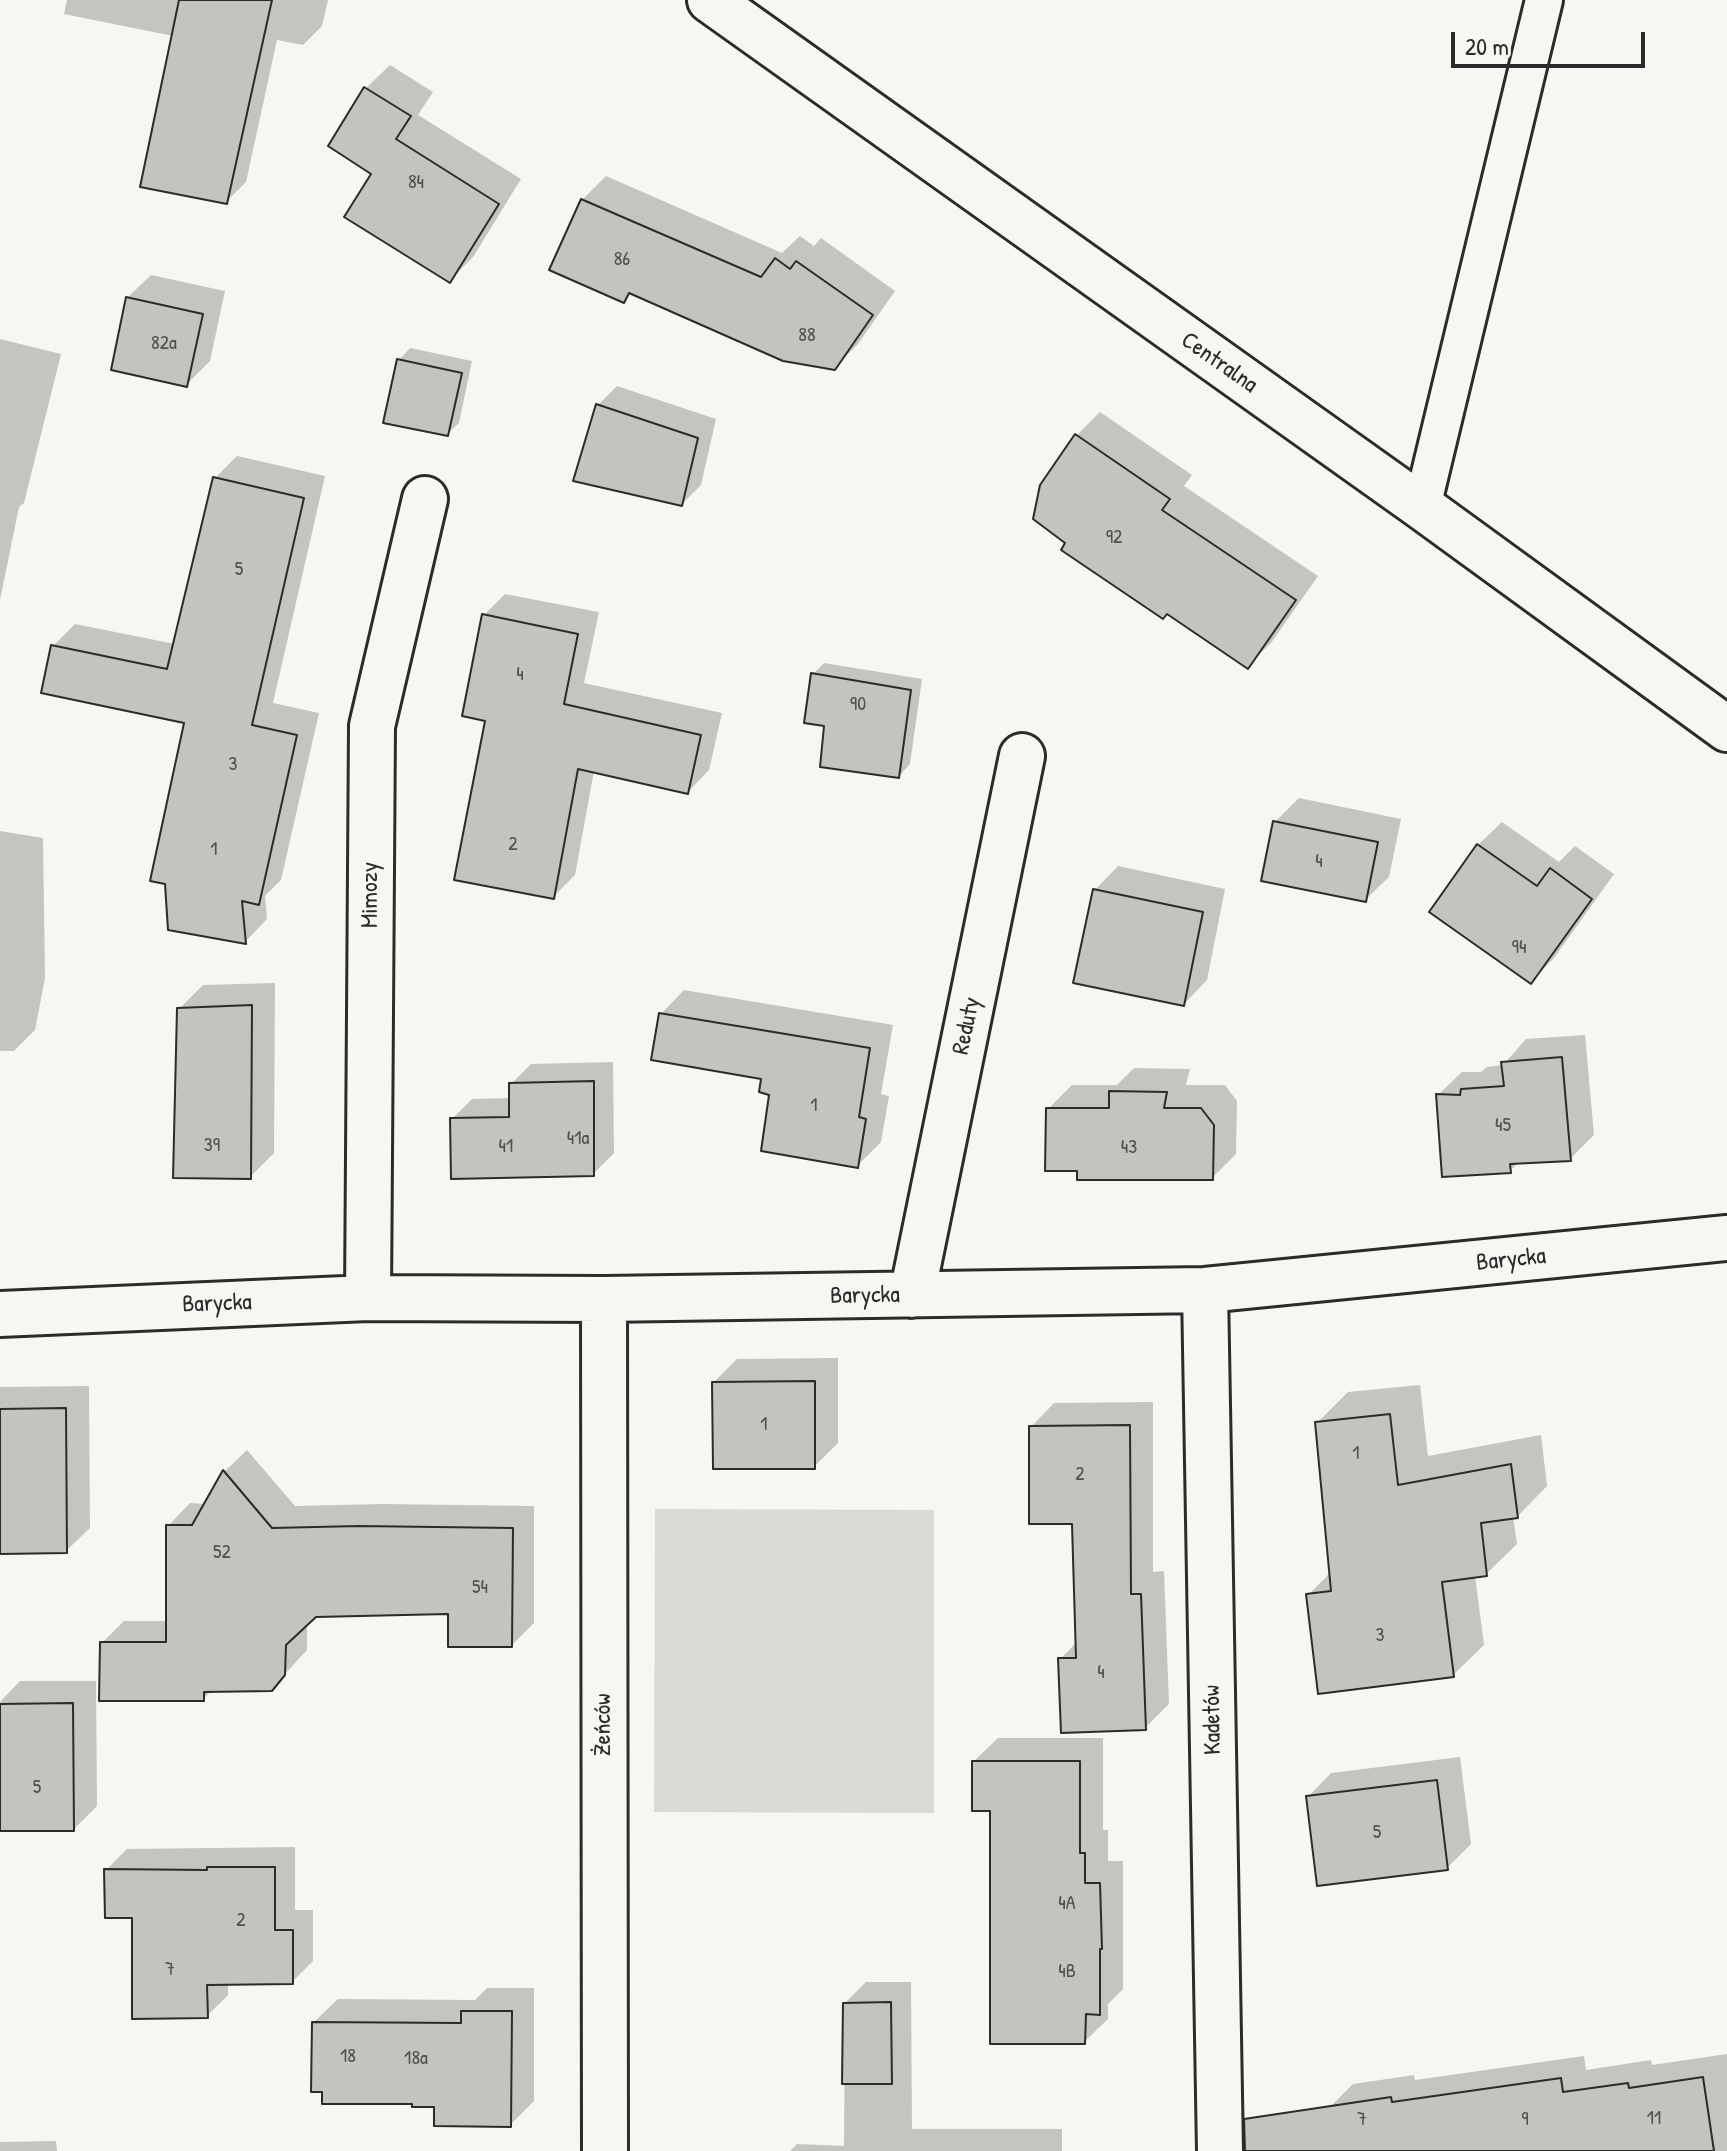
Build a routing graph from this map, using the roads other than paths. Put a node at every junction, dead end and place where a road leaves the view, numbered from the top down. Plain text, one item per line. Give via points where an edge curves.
1 (710, 0) edge
2 (1544, 0) edge
3 (425, 499) dead end
4 (1422, 507) junction
5 (1727, 729) edge
6 (1022, 756) dead end
7 (1727, 1238) edge
8 (1205, 1290) junction
9 (912, 1295) junction
10 (368, 1298) junction
11 (604, 1299) junction
12 (0, 1314) edge
13 (605, 2151) edge
14 (1220, 2151) edge

1 - 4 street, Centralna
2 - 4 lane
3 - 10 street, Mimozy via 372,726
4 - 5 street, Centralna
6 - 9 street, Reduty
7 - 8 street, Barycka
8 - 9 street, Barycka
8 - 14 street, Kadetów
9 - 11 street, Barycka
10 - 11 street, Barycka
10 - 12 street, Barycka
11 - 13 street, Żeńców

